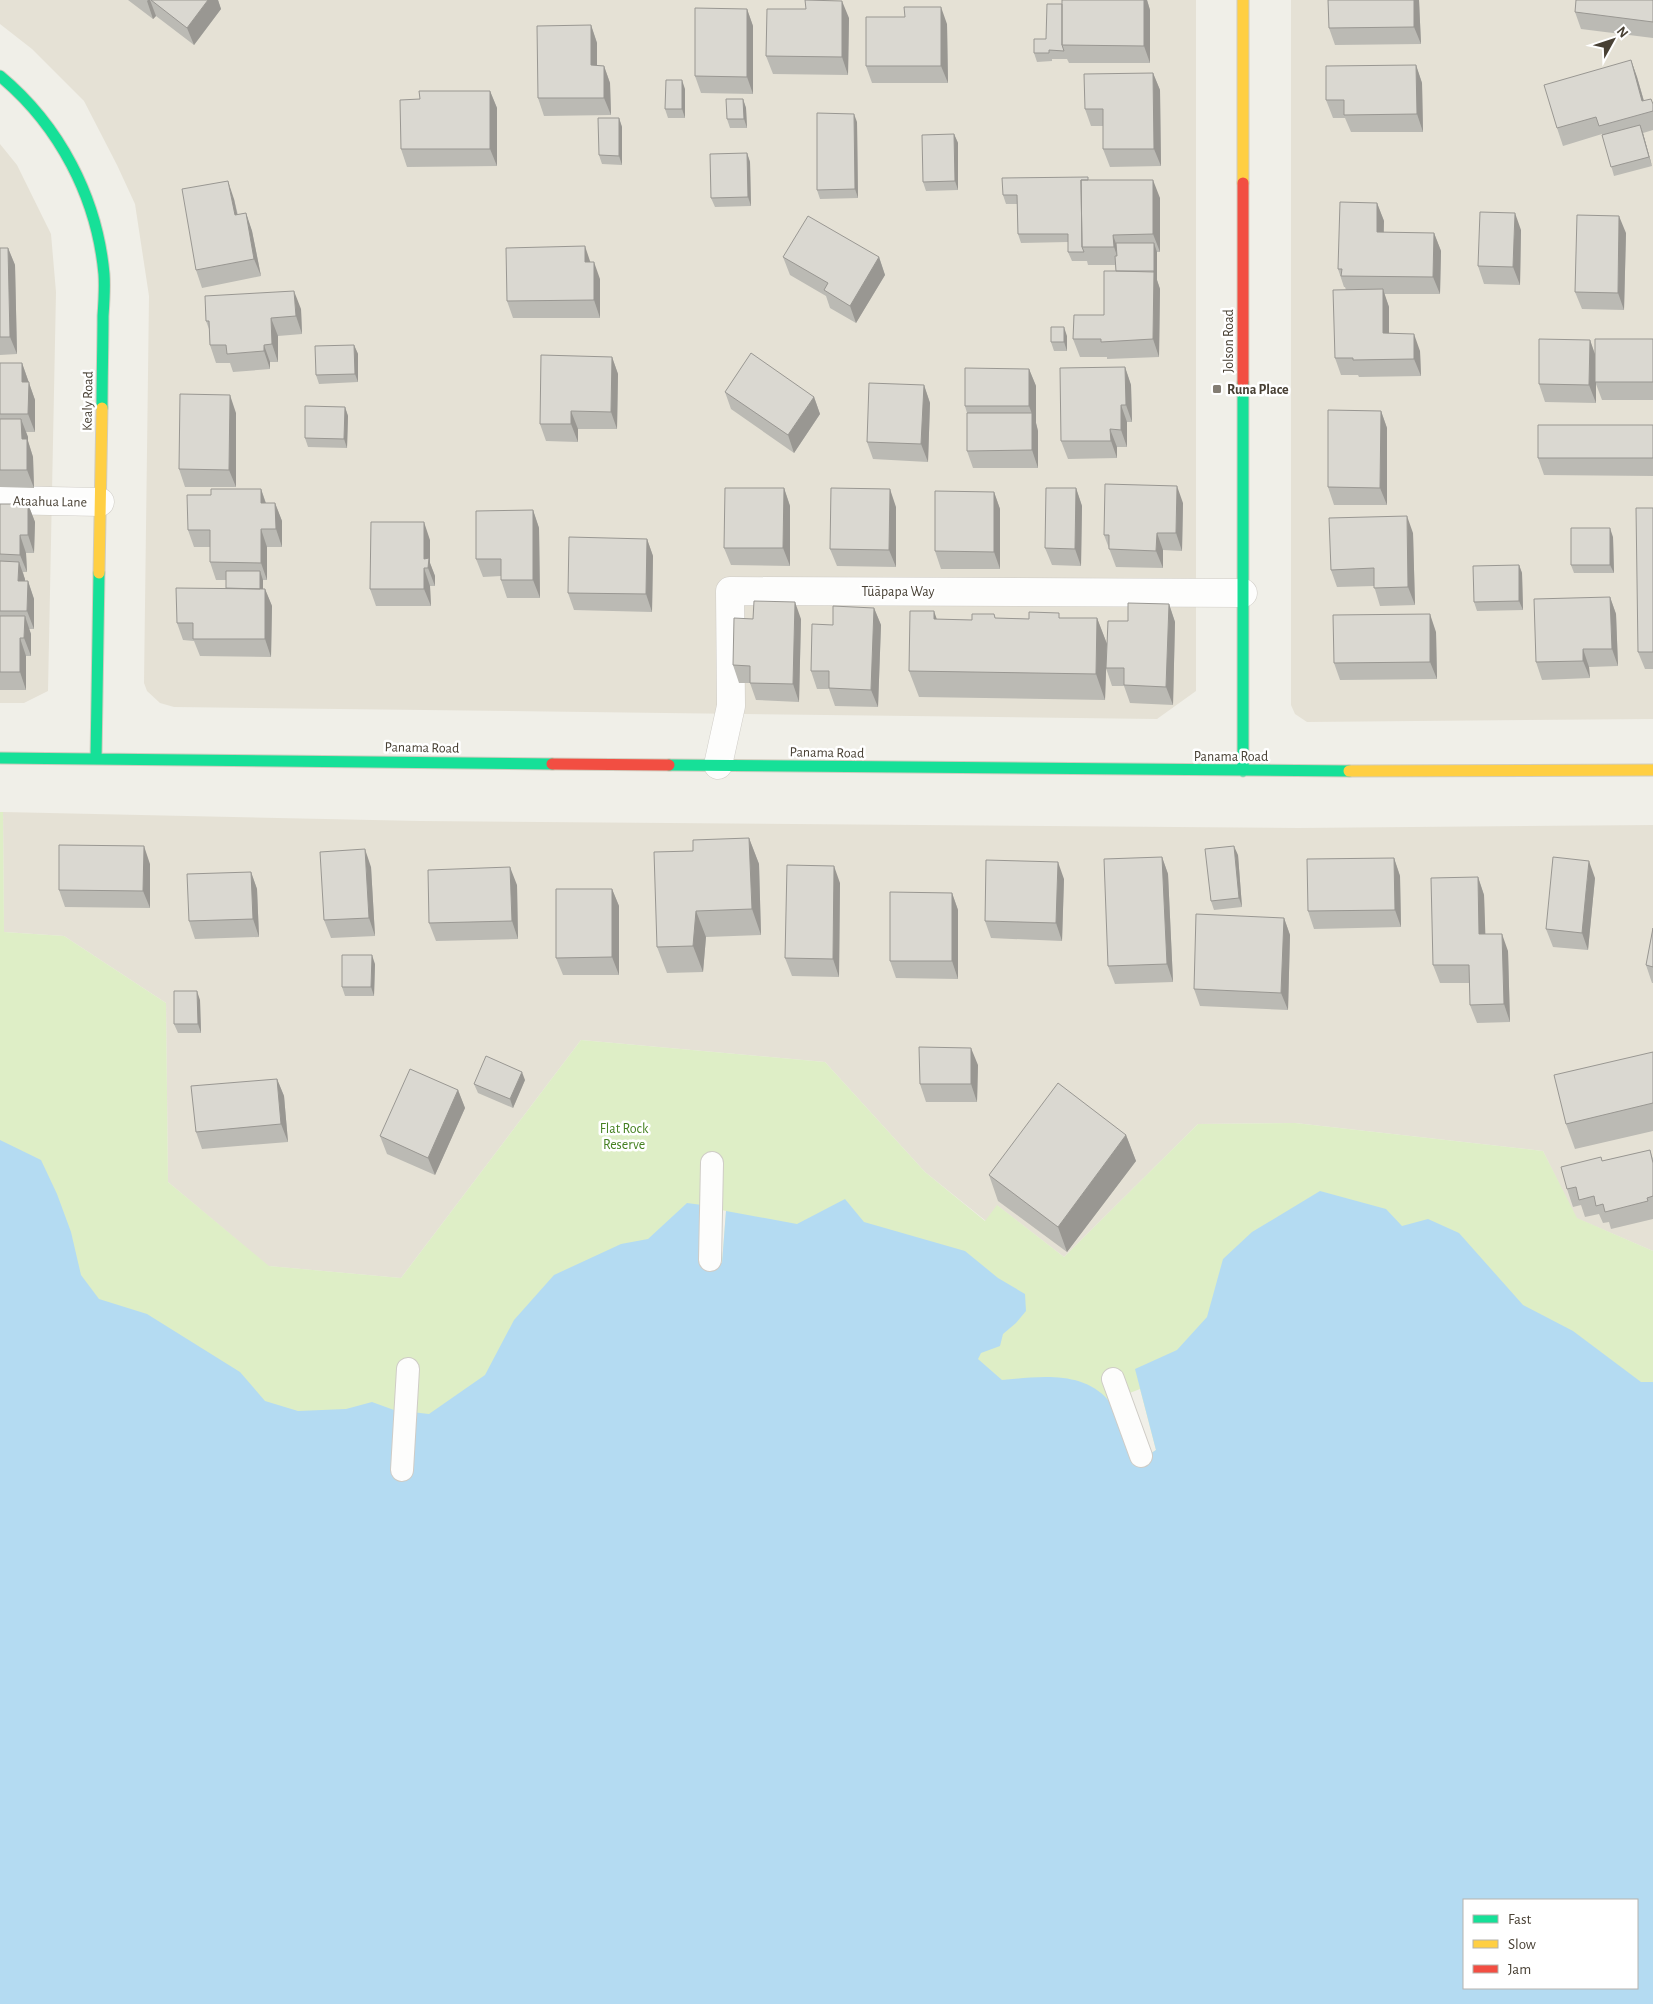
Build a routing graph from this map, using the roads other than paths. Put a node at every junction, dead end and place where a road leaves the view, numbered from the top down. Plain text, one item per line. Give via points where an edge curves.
1 (1243, 0) edge
2 (0, 76) edge
3 (0, 500) edge
4 (100, 502) junction
5 (1243, 593) junction
6 (0, 758) edge
7 (96, 758) junction
8 (718, 765) junction
9 (1653, 770) edge
10 (1242, 771) junction
11 (712, 1163) dead end
12 (710, 1260) dead end
13 (408, 1370) dead end
14 (1113, 1379) dead end
15 (1141, 1456) dead end
16 (402, 1470) dead end

1 - 5 street, Jolson Road
2 - 4 street, Kealy Road via 40,115 56,139 78,176 96,229 104,274
3 - 4 street, Ataahua Lane
4 - 7 street, Kealy Road
5 - 8 street, Tūāpapa Way via 730,590 731,706
5 - 10 street, Jolson Road
6 - 7 street, Panama Road
7 - 8 street, Panama Road
8 - 10 street, Panama Road
9 - 10 street, Panama Road
11 - 12 lane
13 - 16 lane
14 - 15 lane

